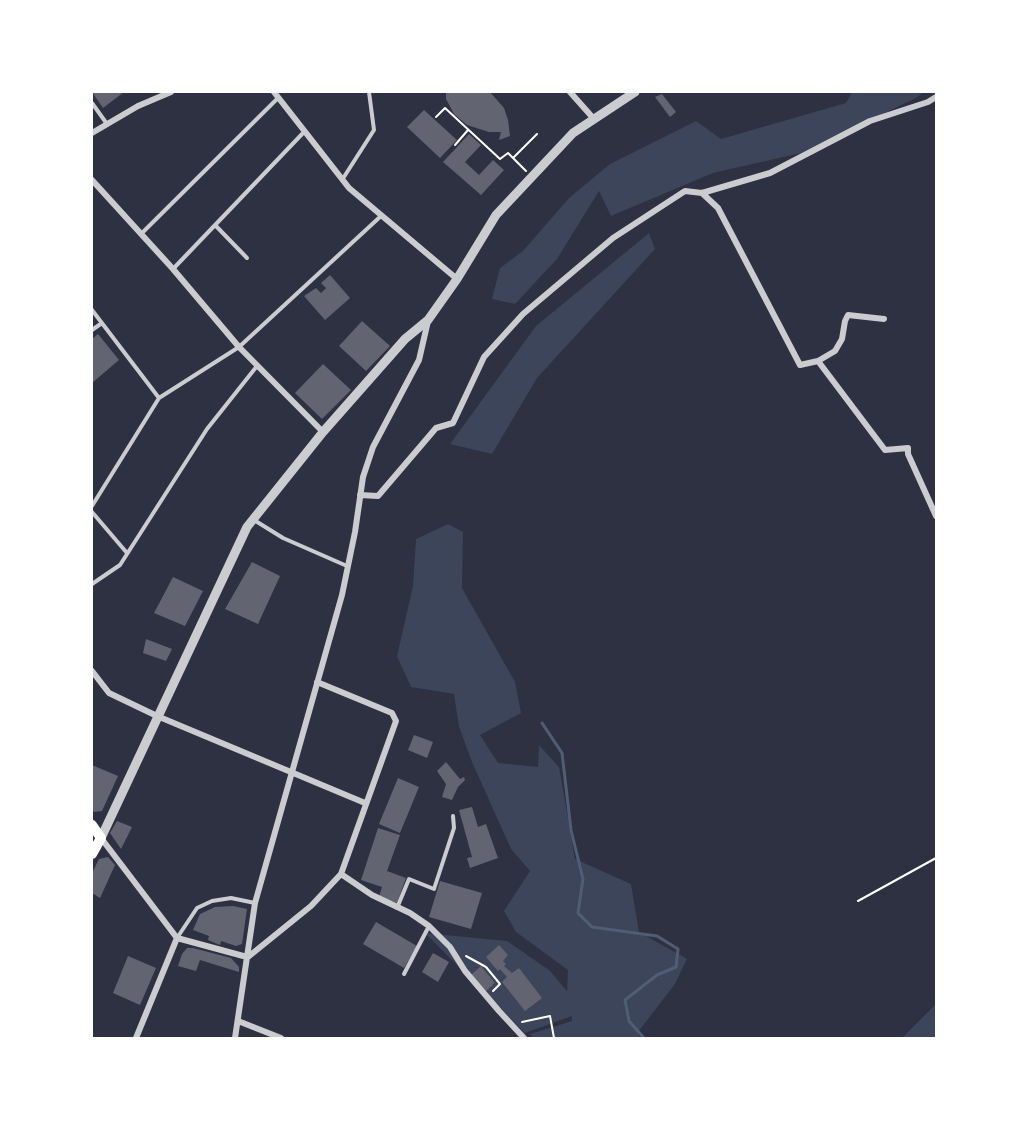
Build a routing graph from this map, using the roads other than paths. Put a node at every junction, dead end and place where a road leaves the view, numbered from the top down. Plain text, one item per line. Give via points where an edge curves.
1 (171, 92) edge
2 (274, 92) edge
3 (369, 92) edge
4 (570, 92) edge
5 (635, 92) edge
6 (936, 97) edge
7 (278, 98) junction
8 (92, 103) edge
9 (594, 119) junction
10 (107, 124) junction
11 (304, 132) junction
12 (92, 133) edge
13 (92, 180) edge
14 (342, 180) junction
15 (702, 193) junction
16 (381, 216) junction
17 (215, 225) junction
18 (141, 234) junction
19 (248, 258) dead end
20 (173, 269) junction
21 (457, 279) junction
22 (92, 310) edge
23 (884, 319) dead end
24 (428, 320) junction
25 (102, 323) junction
26 (92, 330) edge
27 (239, 346) junction
28 (818, 361) junction
29 (257, 366) junction
30 (159, 398) junction
31 (323, 432) junction
32 (360, 495) junction
33 (92, 506) edge
34 (92, 512) edge
35 (936, 516) edge
36 (253, 519) junction
37 (127, 553) junction
38 (348, 566) junction
39 (92, 584) edge
40 (92, 671) edge
41 (317, 682) junction
42 (157, 716) junction
43 (291, 772) junction
44 (365, 803) junction
45 (453, 816) dead end
46 (92, 825) edge
47 (101, 838) junction
48 (92, 854) edge
49 (341, 874) junction
50 (255, 903) junction
51 (397, 908) junction
52 (429, 926) junction
53 (177, 938) junction
54 (247, 957) junction
55 (404, 974) dead end
56 (238, 1021) junction
57 (136, 1038) edge
58 (235, 1038) edge
59 (281, 1038) edge
60 (524, 1038) edge

1 - 10 street
2 - 7 street
3 - 14 lane via 374,130
4 - 9 street
5 - 9 street
6 - 15 street via 870,121 770,173
7 - 11 street
7 - 18 lane
8 - 10 lane
9 - 21 street via 573,133 496,215
10 - 12 street
11 - 14 street
11 - 17 lane
13 - 18 street
14 - 16 street
15 - 28 street via 718,208 800,365
15 - 32 street via 685,191 613,238 523,314 484,357 453,423 436,428 378,496
16 - 21 street
16 - 27 lane
17 - 19 lane
17 - 20 lane
18 - 20 street
20 - 27 street
21 - 24 street
22 - 25 lane
23 - 28 street via 848,315 835,351
24 - 31 street via 405,339
24 - 32 street via 419,360 373,447
25 - 26 lane
25 - 30 lane
27 - 29 street
27 - 30 lane
28 - 35 street via 885,450 908,448
29 - 31 street
29 - 37 lane via 207,429
30 - 33 lane
31 - 36 street
32 - 38 street
34 - 37 lane
36 - 38 lane via 294,543
36 - 42 street
37 - 39 lane via 120,565
38 - 41 street
40 - 42 street via 109,693
41 - 43 street
41 - 44 street via 392,713 396,721
42 - 43 street
42 - 47 street
43 - 44 street
43 - 50 street
44 - 49 street
45 - 51 lane via 454,828 434,889 409,879
46 - 47 main road
47 - 48 main road
47 - 53 street
49 - 51 street
49 - 54 street via 311,906
50 - 53 lane via 231,898 212,901 197,908
50 - 54 street
51 - 52 street
52 - 55 lane
52 - 60 street
53 - 54 street
53 - 57 street
54 - 56 street
56 - 58 street
56 - 59 street

